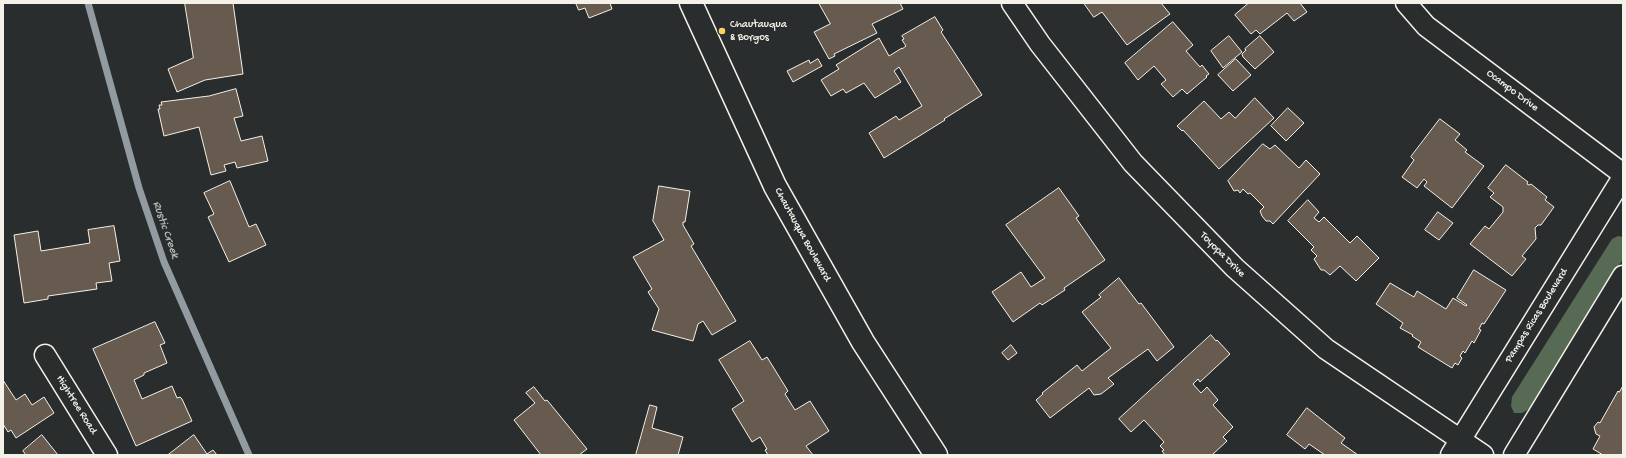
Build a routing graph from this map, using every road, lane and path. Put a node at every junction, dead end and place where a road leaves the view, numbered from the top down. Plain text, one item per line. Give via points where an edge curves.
1 (691, 3) edge
2 (1012, 3) edge
3 (1406, 3) edge
4 (1623, 176) edge
5 (1623, 276) edge
6 (45, 355) dead end
7 (1456, 447) edge
8 (107, 455) edge
9 (936, 455) edge
10 (1483, 455) edge
11 (1514, 455) edge

1 - 9 street, Chautauqua Boulevard via 775,186 863,342
2 - 7 street, Toyopa Drive via 1040,44 1133,163 1234,268 1326,349
3 - 4 street, Ocampo Drive via 1426,26
4 - 7 street, Pampas Ricas Boulevard
5 - 11 street
6 - 8 street, Hightree Road
7 - 10 street, Toyopa Drive

